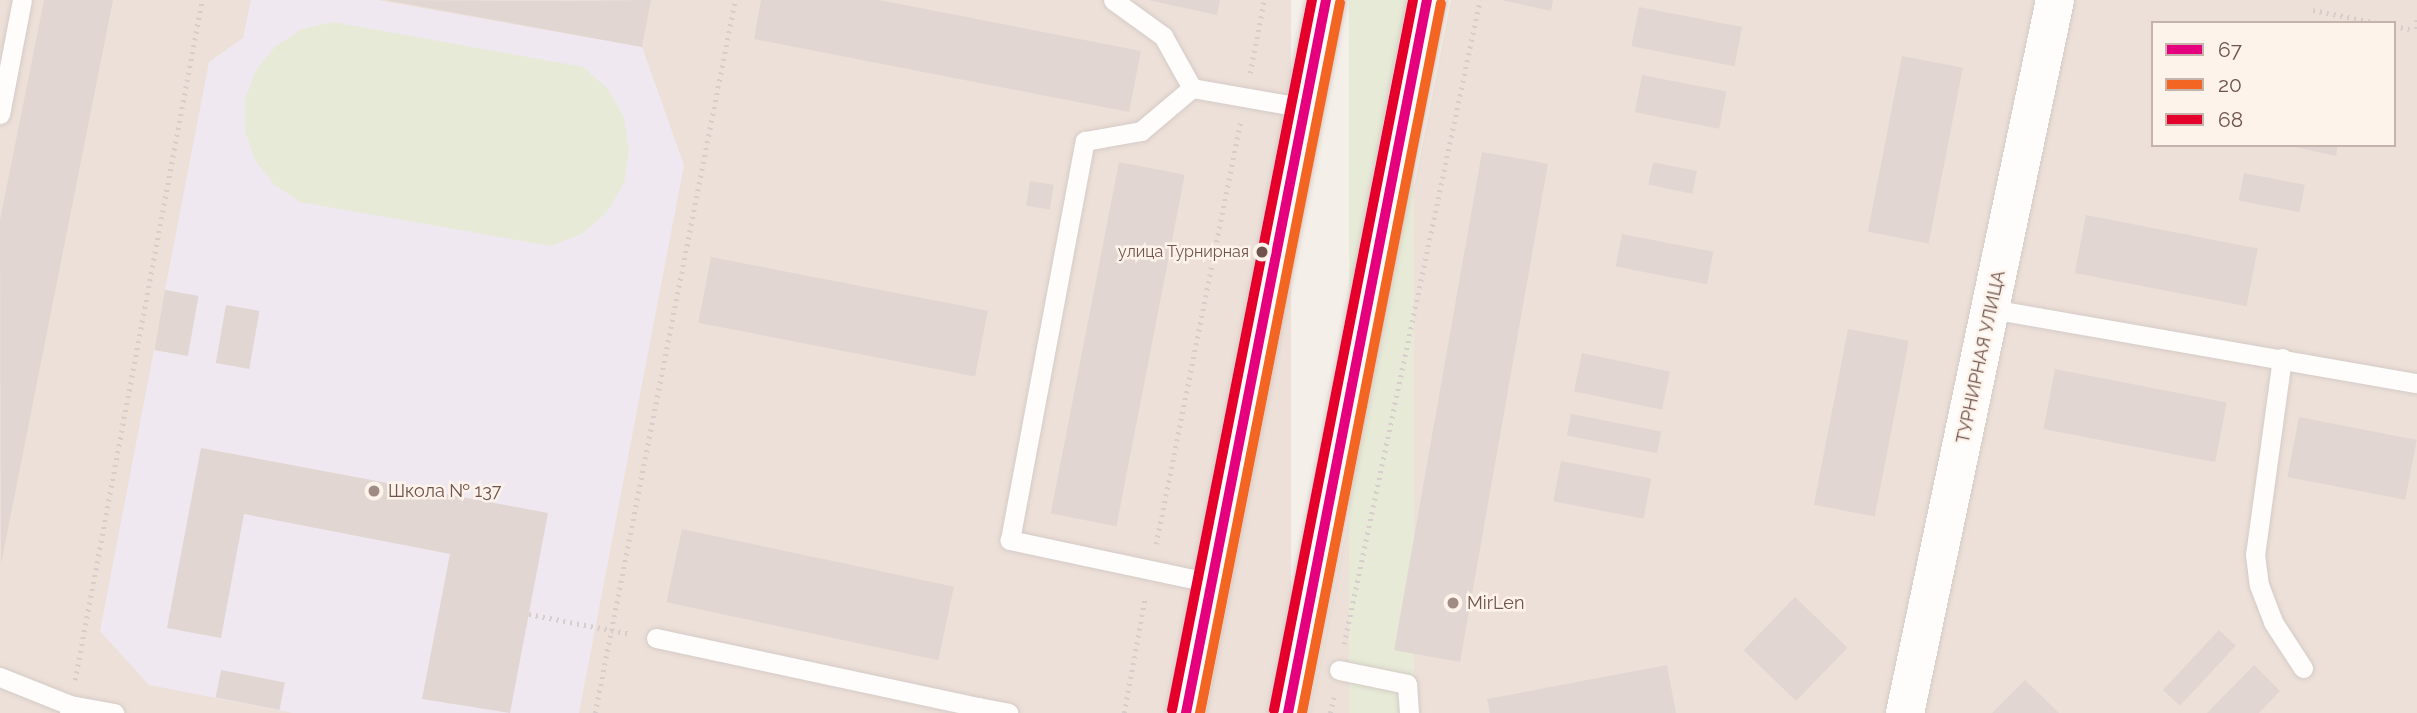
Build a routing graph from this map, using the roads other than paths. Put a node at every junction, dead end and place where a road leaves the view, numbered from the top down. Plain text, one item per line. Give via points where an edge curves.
1 (22, 0) edge
2 (1113, 0) edge
3 (1326, 0) edge
4 (1427, 0) edge
5 (2055, 0) edge
6 (1192, 88) junction
7 (1305, 108) junction
8 (0, 114) edge
9 (1991, 309) junction
10 (2282, 358) junction
11 (2417, 383) edge
12 (1212, 583) junction
13 (656, 638) road end
14 (2303, 668) dead end
15 (1339, 670) road end
16 (0, 677) edge
17 (70, 709) edge
18 (977, 710) edge
19 (114, 713) edge
20 (1008, 713) edge
21 (1186, 713) edge
22 (1288, 713) edge
23 (1409, 713) edge
24 (1905, 713) edge

1 - 8 lane
2 - 6 lane via 1163,36
3 - 7 main road
4 - 22 main road
5 - 9 main road, ТУРНИРНАЯ УЛИЦА
6 - 7 lane
6 - 12 lane via 1141,131 1085,141 1010,540
7 - 12 main road
9 - 10 lane
9 - 24 main road, ТУРНИРНАЯ УЛИЦА
10 - 11 lane
10 - 14 lane via 2255,554 2259,585 2273,622
12 - 21 main road
13 - 18 lane
15 - 23 lane via 1407,684
16 - 17 lane
17 - 19 lane
18 - 20 lane

